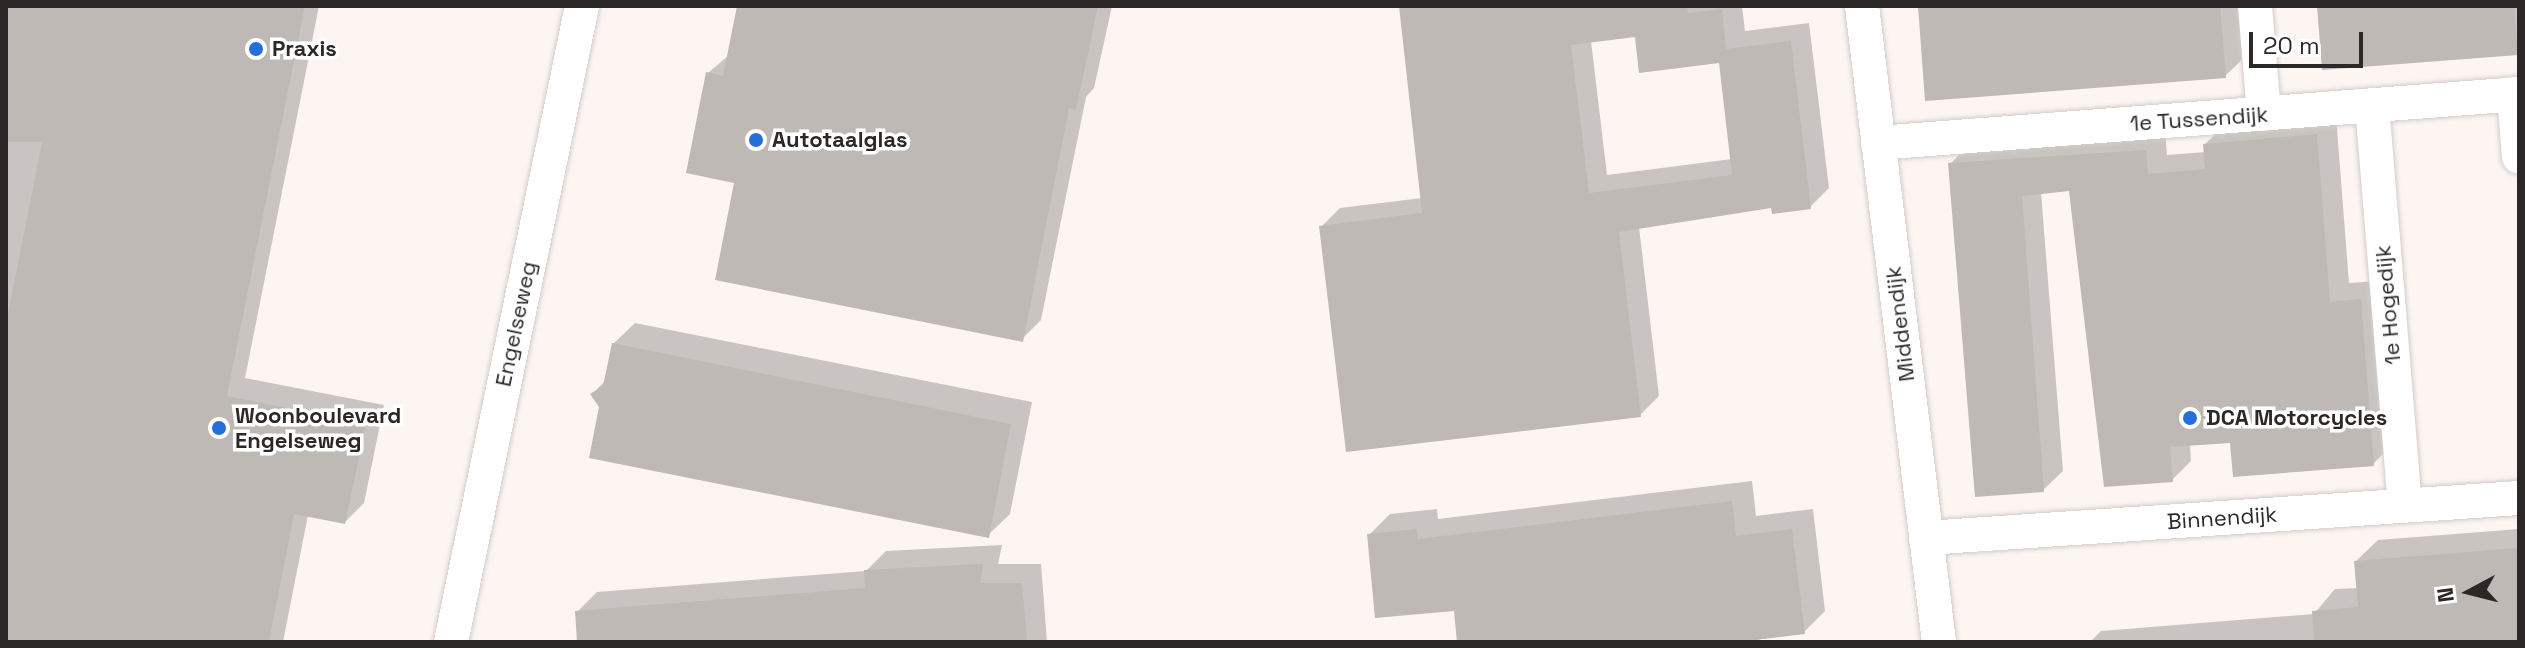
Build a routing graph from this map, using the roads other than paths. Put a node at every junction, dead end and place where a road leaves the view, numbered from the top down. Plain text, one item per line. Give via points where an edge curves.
1 (582, 6) edge
2 (1862, 6) edge
3 (2255, 6) edge
4 (2517, 94) edge
5 (2372, 105) junction
6 (2264, 114) junction
7 (1878, 143) junction
8 (2519, 157) edge
9 (2519, 498) edge
10 (2405, 505) junction
11 (1926, 538) junction
12 (451, 642) edge
13 (1939, 642) edge

1 - 12 street, Engelseweg
2 - 7 street, Middendijk
3 - 6 street
4 - 5 street, 1e Tussendijk
4 - 8 street
5 - 6 street, 1e Tussendijk
5 - 10 street, 1e Hogedijk
6 - 7 street, 1e Tussendijk
7 - 11 street, Middendijk
9 - 10 street, Binnendijk
10 - 11 street, Binnendijk
11 - 13 street, Middendijk

